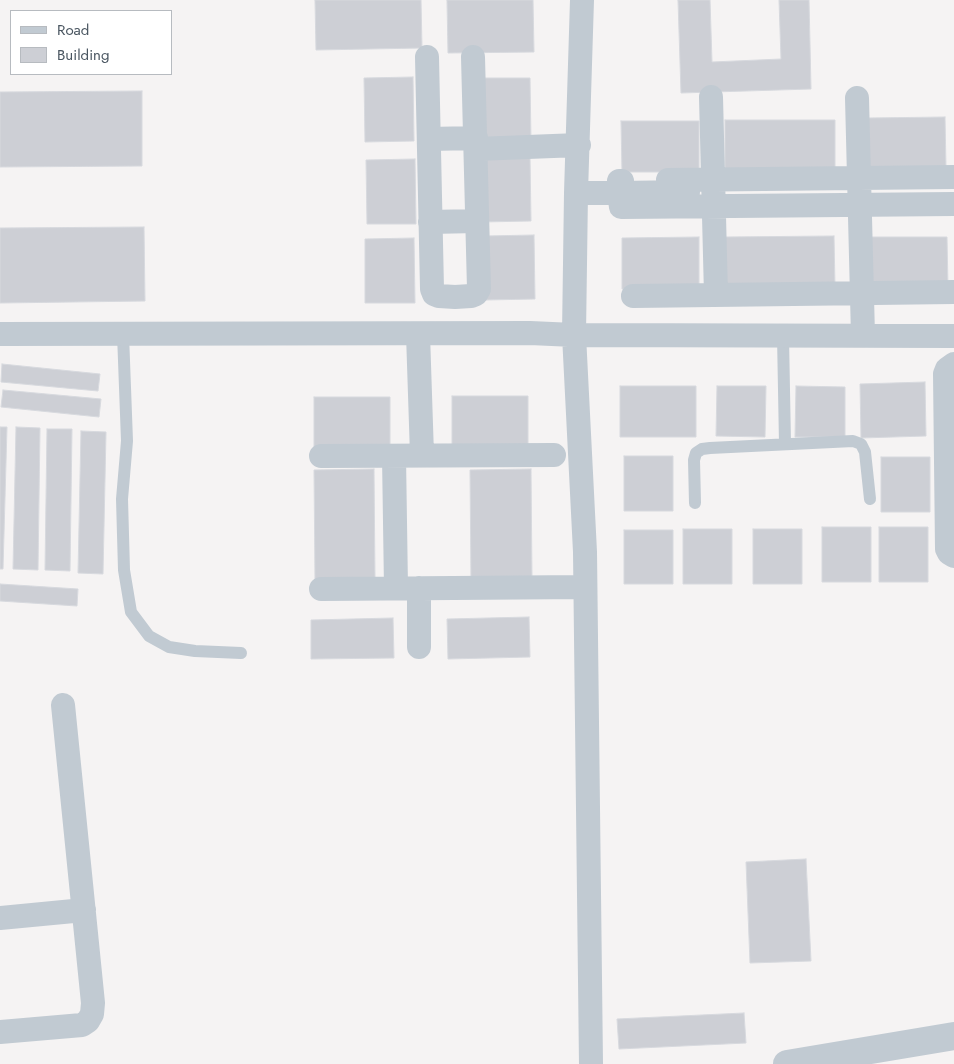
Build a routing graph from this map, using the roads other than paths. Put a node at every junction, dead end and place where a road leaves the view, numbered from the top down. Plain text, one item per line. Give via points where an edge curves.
1 (582, 0) edge
2 (473, 57) dead end
3 (427, 58) dead end
4 (711, 97) dead end
5 (857, 98) dead end
6 (429, 139) junction
7 (476, 143) junction
8 (579, 145) junction
9 (954, 176) edge
10 (859, 179) junction
11 (713, 180) junction
12 (576, 192) junction
13 (688, 192) dead end
14 (619, 193) junction
15 (954, 204) edge
16 (714, 206) junction
17 (860, 206) junction
18 (477, 221) junction
19 (430, 222) junction
20 (954, 292) edge
21 (862, 294) junction
22 (716, 295) junction
23 (633, 296) dead end
24 (455, 297) junction
25 (0, 334) edge
26 (122, 334) junction
27 (418, 334) junction
28 (457, 334) junction
29 (574, 335) junction
30 (783, 336) junction
31 (863, 336) junction
32 (954, 336) edge
33 (954, 364) edge
34 (785, 444) junction
35 (422, 455) junction
36 (554, 455) dead end
37 (321, 456) dead end
38 (394, 456) junction
39 (950, 465) edge
40 (870, 499) dead end
41 (695, 503) dead end
42 (954, 556) edge
43 (407, 588) junction
44 (585, 588) junction
45 (321, 589) dead end
46 (419, 647) dead end
47 (241, 653) dead end
48 (63, 706) dead end
49 (84, 910) junction
50 (0, 918) edge
51 (0, 1032) edge
52 (954, 1036) edge
53 (591, 1064) edge
54 (787, 1064) edge

1 - 8 street
2 - 7 street
3 - 6 street
4 - 11 street
5 - 10 street
6 - 7 street
6 - 19 street
7 - 8 street
7 - 18 street
8 - 12 street
9 - 10 street
10 - 11 street
10 - 17 street
11 - 14 street via 619,181
11 - 16 street
12 - 14 street
12 - 29 street
13 - 14 street
14 - 16 street via 621,207
15 - 17 street
16 - 17 street
16 - 22 street
17 - 21 street
18 - 19 street
18 - 24 street via 479,288 471,296
19 - 24 street via 432,289 438,296
20 - 21 street
21 - 22 street
21 - 31 street
22 - 23 street
24 - 28 street
25 - 26 street
26 - 27 street
26 - 47 lane via 127,441 122,499 124,570 132,612 149,636 169,647
27 - 28 street
27 - 35 street
28 - 29 street
29 - 30 street
29 - 44 street
30 - 31 street
30 - 34 lane
31 - 32 street
33 - 39 street via 945,374
34 - 40 lane via 853,441 861,444 866,452
34 - 41 lane via 710,448 696,453
35 - 36 street
35 - 38 street
37 - 38 street
38 - 43 street
39 - 42 street via 947,549
43 - 44 street
43 - 45 street
43 - 46 street
44 - 53 street
48 - 49 street
49 - 50 street
49 - 51 street via 93,1003 88,1022
52 - 54 street

